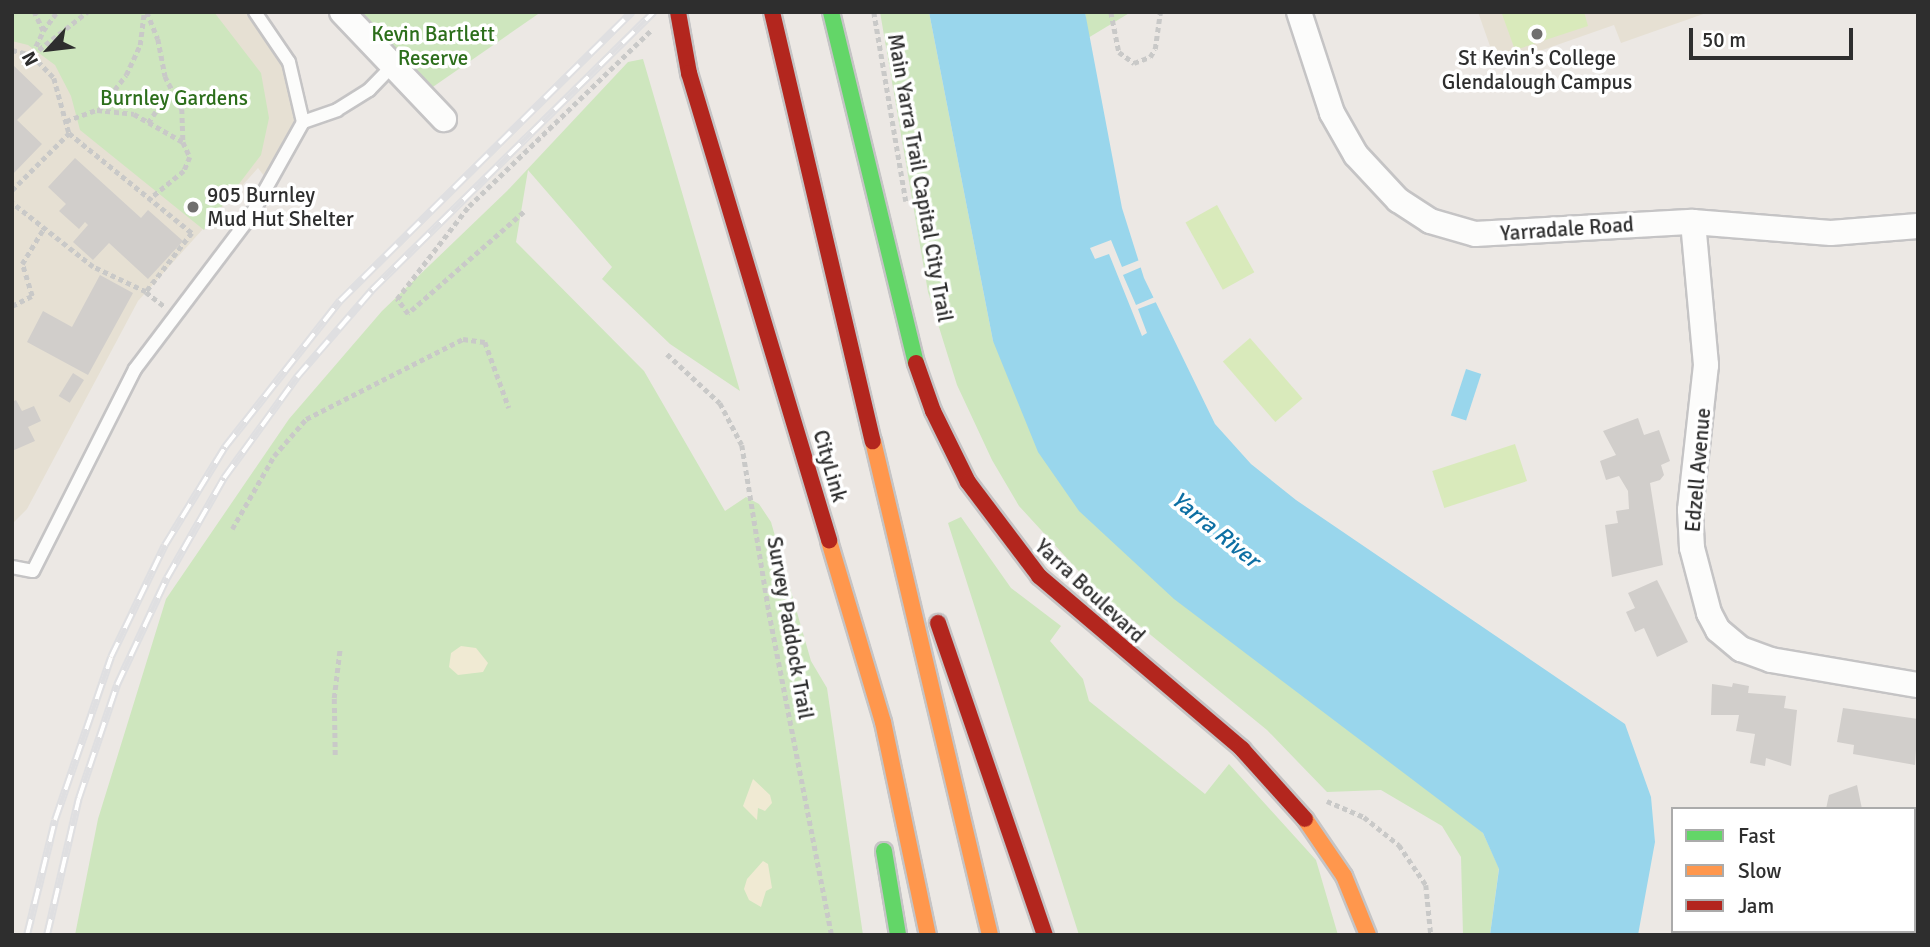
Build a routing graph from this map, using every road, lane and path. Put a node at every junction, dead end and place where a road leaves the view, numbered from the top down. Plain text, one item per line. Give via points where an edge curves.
1 (34, 12) edge
2 (57, 12) edge
3 (87, 12) edge
4 (146, 12) edge
5 (255, 12) edge
6 (342, 12) edge
7 (678, 12) edge
8 (772, 12) edge
9 (831, 12) edge
10 (874, 12) edge
11 (1111, 12) edge
12 (1160, 12) edge
13 (1299, 12) edge
14 (659, 22) dead end
15 (43, 31) junction
16 (12, 50) edge
17 (32, 55) junction
18 (393, 65) junction
19 (175, 94) junction
20 (99, 111) junction
21 (444, 119) dead end
22 (66, 121) junction
23 (303, 122) junction
24 (148, 123) junction
25 (69, 134) junction
26 (183, 142) junction
27 (12, 190) edge
28 (150, 199) junction
29 (12, 203) edge
30 (524, 212) dead end
31 (907, 212) dead end
32 (1693, 222) junction
33 (1918, 226) edge
34 (44, 228) junction
35 (760, 304) junction
36 (12, 306) edge
37 (667, 354) dead end
38 (509, 408) dead end
39 (877, 461) junction
40 (232, 529) dead end
41 (12, 567) edge
42 (837, 631) dead end
43 (340, 648) dead end
44 (1918, 685) edge
45 (335, 755) dead end
46 (1335, 816) dead end
47 (880, 828) dead end
48 (832, 935) edge
49 (898, 935) edge
50 (928, 935) edge
51 (990, 935) edge
52 (1045, 935) edge
53 (1368, 935) edge
54 (1431, 935) edge

1 - 15 path
2 - 15 path
3 - 17 path
4 - 19 path via 158,39 164,76
4 - 20 path via 140,45 126,75
5 - 23 lane via 289,62
6 - 18 street
7 - 35 main road, CityLink via 689,73
8 - 39 main road
9 - 53 main road, Yarra Boulevard via 907,338 933,411 968,482 1039,576 1242,749 1293,801 1344,876
10 - 31 path, Main Yarra Trail Capital City Trail
11 - 12 path via 1119,52 1133,63 1150,57 1155,49
13 - 32 street, Yarradale Road via 1332,113 1356,155 1398,200 1430,220 1475,234 1516,235
14 - 30 path via 470,206 397,299 408,314
15 - 17 path
16 - 17 path
17 - 22 path via 54,78
18 - 21 street
18 - 23 lane via 369,89 337,110
19 - 24 path via 165,97
19 - 26 path via 182,109
20 - 22 path
20 - 24 path via 134,114
22 - 25 path
23 - 41 lane via 250,216 135,369 33,572
24 - 26 path
25 - 27 path
25 - 28 path
26 - 28 path via 190,157 184,171
28 - 34 path via 192,233 146,292 93,267
29 - 34 path
32 - 33 street, Yarradale Road via 1831,233
32 - 44 street, Edzell Avenue via 1706,365 1690,510 1692,548 1709,613 1718,630 1741,649 1771,660
34 - 36 path via 22,264 32,296
35 - 42 main road
35 - 50 main road, CityLink via 883,722
37 - 48 path, Survey Paddock Trail via 720,402 742,445 769,612
38 - 40 path via 485,342 463,339 306,419 274,456
39 - 51 main road
39 - 52 main road via 970,708
43 - 45 path via 334,698
46 - 54 path via 1323,800 1364,817 1398,845 1426,885
47 - 49 main road

